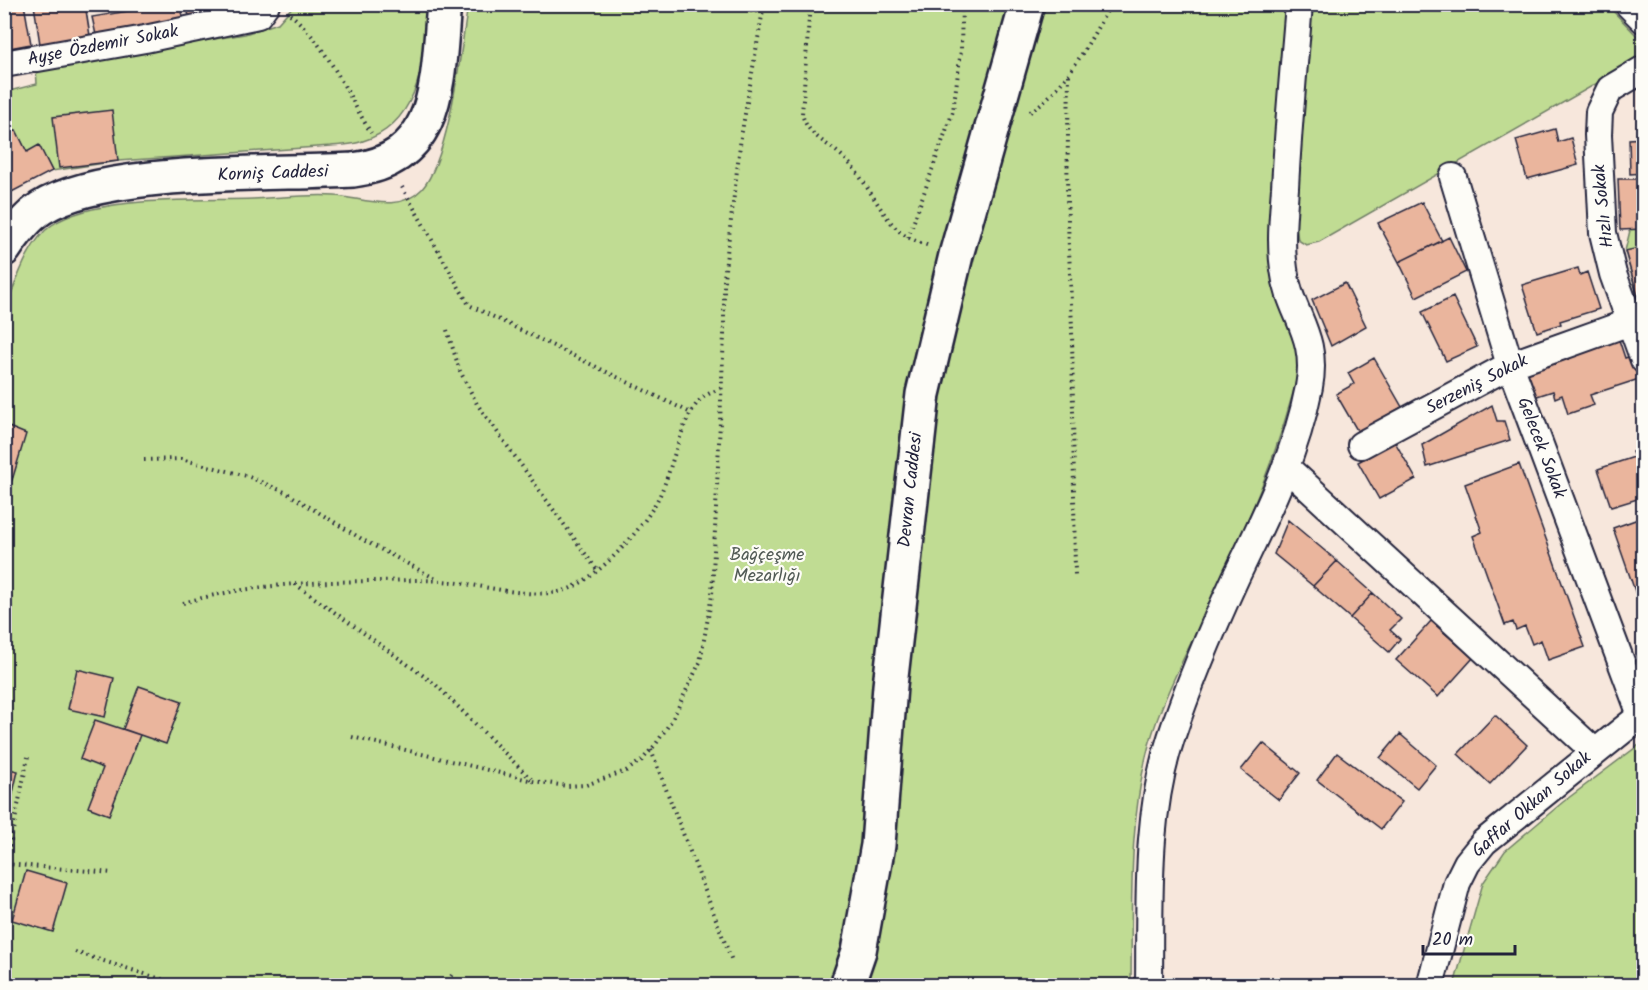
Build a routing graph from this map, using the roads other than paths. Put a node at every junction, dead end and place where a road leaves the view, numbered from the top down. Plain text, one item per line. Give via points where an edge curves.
1 (444, 4) edge
2 (1027, 4) edge
3 (1299, 4) edge
4 (1628, 4) edge
5 (276, 8) edge
6 (1644, 20) edge
7 (4, 64) edge
8 (1644, 69) edge
9 (1453, 177) dead end
10 (4, 249) edge
11 (1630, 322) junction
12 (1644, 360) edge
13 (1510, 365) junction
14 (1361, 445) dead end
15 (1287, 468) junction
16 (1642, 714) edge
17 (1594, 751) junction
18 (847, 986) edge
19 (1149, 986) edge
20 (1430, 986) edge

1 - 10 main road, Korniş Caddesi via 428,115 413,143 388,162 353,170 171,178 96,188 42,208 24,222
2 - 18 main road, Devran Caddesi via 990,127 923,394 890,686 878,845 859,951
3 - 15 street via 1282,239 1287,288 1301,316 1312,363
4 - 6 street
5 - 7 street, Ayşe Özdemir Sokak via 258,15
8 - 11 street, Hızlı Sokak via 1610,89 1599,112 1603,234
9 - 13 street, Gelecek Sokak
11 - 12 street, Hızlı Sokak
11 - 13 street, Serzeniş Sokak
13 - 14 street, Serzeniş Sokak
13 - 16 street, Gelecek Sokak
15 - 17 street
15 - 19 street via 1220,612 1170,740 1156,793 1151,845
16 - 17 street, Gaffar Okkan Sokak
17 - 20 street, Gaffar Okkan Sokak via 1484,842 1467,863 1457,883

